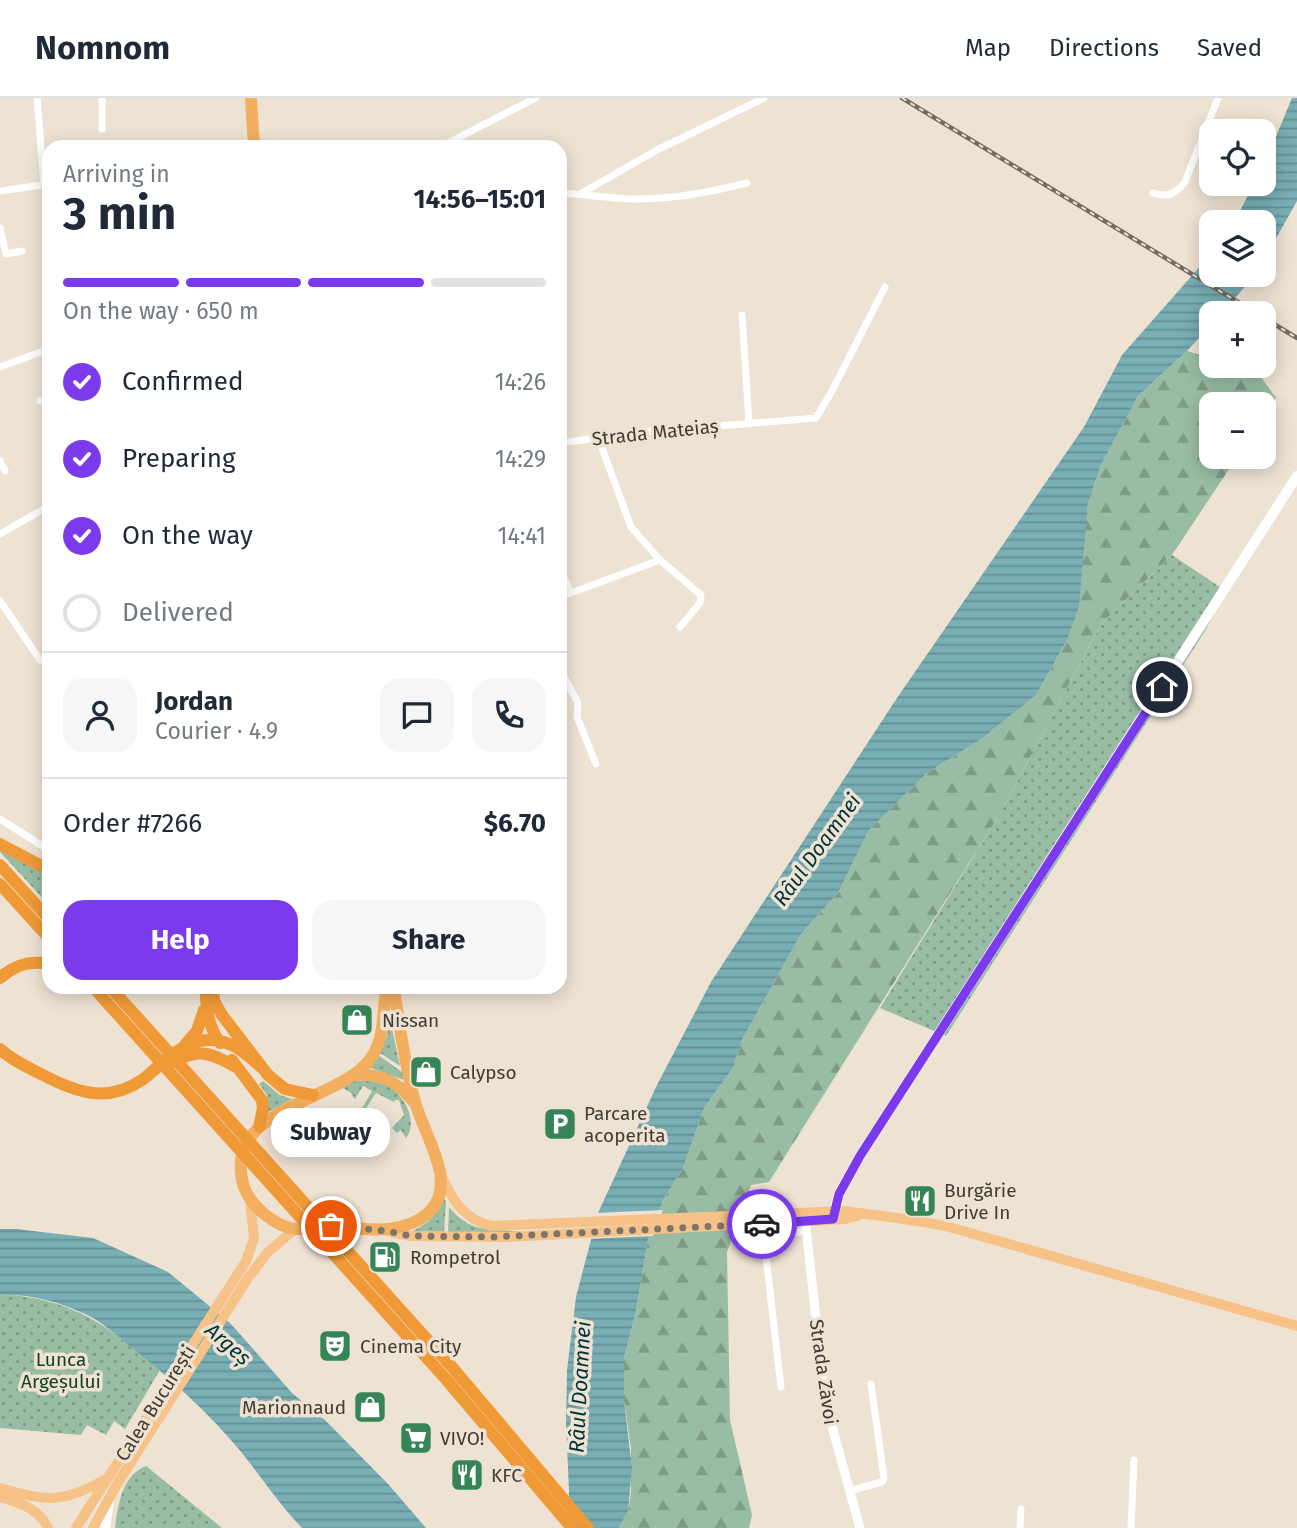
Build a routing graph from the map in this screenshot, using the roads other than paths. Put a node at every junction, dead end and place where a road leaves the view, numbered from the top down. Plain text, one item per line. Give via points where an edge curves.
1 (37, 98) edge
2 (102, 98) edge
3 (251, 98) edge
4 (536, 98) edge
5 (764, 98) edge
6 (1217, 98) edge
7 (102, 129) dead end
8 (254, 140) edge
9 (454, 140) edge
10 (42, 141) edge
11 (747, 183) dead end
12 (42, 185) edge
13 (0, 191) edge
14 (567, 193) edge
15 (1153, 193) dead end
16 (580, 194) junction
17 (0, 228) edge
18 (22, 251) dead end
19 (885, 287) dead end
20 (742, 315) dead end
21 (42, 352) edge
22 (0, 367) edge
23 (749, 423) junction
24 (598, 437) junction
25 (567, 442) edge
26 (0, 461) edge
27 (5, 471) dead end
28 (1297, 476) edge
29 (42, 510) edge
30 (0, 534) edge
31 (660, 560) junction
32 (567, 584) edge
33 (571, 593) junction
34 (567, 594) edge
35 (0, 601) edge
36 (680, 627) dead end
37 (40, 660) dead end
38 (567, 682) edge
39 (596, 764) dead end
40 (0, 819) edge
41 (0, 844) edge
42 (42, 846) edge
43 (0, 865) edge
44 (42, 866) edge
45 (0, 884) edge
46 (42, 911) edge
47 (42, 930) edge
48 (42, 964) edge
49 (0, 978) edge
50 (100, 994) edge
51 (117, 994) edge
52 (121, 994) edge
53 (206, 994) edge
54 (206, 994) edge
55 (214, 994) edge
56 (386, 994) edge
57 (395, 994) edge
58 (125, 1003) junction
59 (146, 1036) junction
60 (217, 1040) junction
61 (184, 1046) junction
62 (0, 1049) edge
63 (0, 1059) edge
64 (236, 1067) junction
65 (261, 1067) junction
66 (353, 1074) junction
67 (313, 1095) junction
68 (415, 1104) junction
69 (258, 1127) junction
70 (440, 1172) junction
71 (250, 1199) junction
72 (833, 1215) junction
73 (805, 1221) junction
74 (295, 1229) junction
75 (557, 1229) junction
76 (387, 1231) junction
77 (243, 1275) junction
78 (1297, 1325) edge
79 (871, 1384) dead end
80 (781, 1387) dead end
81 (132, 1450) junction
82 (1134, 1460) dead end
83 (107, 1478) junction
84 (0, 1488) edge
85 (849, 1491) junction
86 (0, 1497) edge
87 (110, 1498) junction
88 (1021, 1509) dead end
89 (48, 1528) edge
90 (76, 1528) edge
91 (93, 1528) edge
92 (106, 1528) edge
93 (572, 1528) edge
94 (588, 1528) edge
95 (860, 1528) edge
96 (1020, 1528) edge
97 (1131, 1528) edge

1 - 10 street
2 - 7 street
3 - 8 highway
4 - 9 street
5 - 16 street
6 - 15 street via 1185,182 1164,197
11 - 16 street via 672,198
12 - 13 street
14 - 16 street
17 - 18 street via 6,254
19 - 23 street, Strada Mateiaș via 816,418
20 - 23 street
21 - 22 street
23 - 24 street, Strada Mateiaș
24 - 25 street, Strada Mateiaș
24 - 31 street via 631,527
26 - 27 street
28 - 72 main road via 860,1156
29 - 30 street
31 - 33 street
31 - 36 street via 702,597
32 - 33 street
33 - 34 street
35 - 37 street
38 - 39 street
40 - 42 street
41 - 44 highway
43 - 46 highway
45 - 47 highway
48 - 49 highway via 26,963
50 - 59 highway
51 - 58 highway
52 - 58 highway
53 - 60 highway via 210,1026
54 - 61 highway via 201,1024
55 - 65 highway via 222,1015
56 - 66 highway via 381,1038 366,1064
57 - 68 highway
58 - 59 highway
59 - 93 highway
59 - 94 highway via 460,1377
60 - 61 highway
60 - 64 highway
60 - 65 highway via 239,1049
61 - 62 highway via 127,1088 100,1095 67,1088
63 - 64 highway via 62,1092 100,1101 136,1091 194,1053 210,1053
64 - 69 highway via 262,1100
65 - 67 highway via 279,1086
66 - 67 highway
66 - 68 highway via 386,1078
67 - 69 highway
68 - 70 highway
69 - 71 highway via 242,1154 243,1180
70 - 75 main road via 455,1202 476,1221 497,1227
70 - 76 highway via 439,1192 425,1216
71 - 74 highway via 271,1218
71 - 77 main road, Calea București via 254,1238
72 - 73 main road
72 - 78 main road via 844,1210 949,1227
73 - 75 main road via 777,1218
73 - 80 street via 767,1241 765,1248
73 - 85 street, Strada Zăvoi via 825,1401
74 - 76 highway via 331,1226
74 - 77 main road, Calea București
75 - 76 main road via 429,1237
77 - 81 main road, Calea București
79 - 85 street via 884,1478
81 - 83 main road, Calea București
81 - 87 main road, Calea București
82 - 97 street
83 - 84 main road via 61,1498
83 - 90 main road, Calea București
85 - 95 street, Strada Zăvoi
86 - 89 main road via 33,1509
87 - 91 main road, Calea București
87 - 92 main road
88 - 96 street

